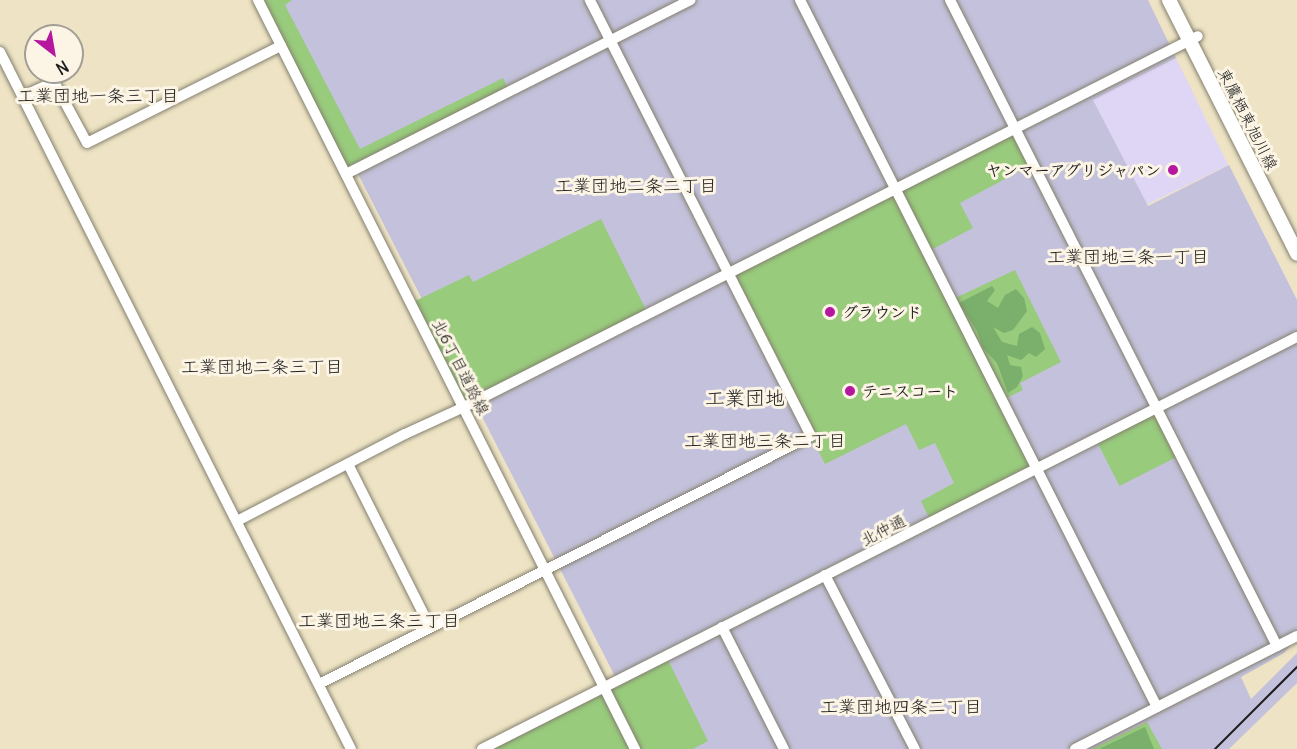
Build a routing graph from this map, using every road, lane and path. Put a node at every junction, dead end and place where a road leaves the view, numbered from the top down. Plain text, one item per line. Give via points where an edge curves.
1 (258, 0) edge
2 (590, 0) edge
3 (690, 0) edge
4 (800, 0) edge
5 (950, 0) edge
6 (1169, 0) edge
7 (1179, 0) edge
8 (1193, 38) junction
9 (610, 40) junction
10 (281, 46) junction
11 (0, 51) edge
12 (23, 96) junction
13 (1015, 128) junction
14 (346, 174) junction
15 (895, 188) junction
16 (1297, 233) edge
17 (1297, 253) edge
18 (728, 273) junction
19 (1297, 337) edge
20 (464, 407) junction
21 (1156, 408) junction
22 (348, 464) junction
23 (1036, 469) junction
24 (237, 521) junction
25 (545, 570) junction
26 (825, 576) junction
27 (430, 627) junction
28 (722, 627) junction
29 (1297, 636) edge
30 (1277, 646) junction
31 (319, 684) junction
32 (604, 687) junction
33 (1157, 707) junction
34 (351, 749) edge
35 (482, 749) edge
36 (635, 749) edge
37 (784, 749) edge
38 (915, 749) edge
39 (1075, 749) edge

1 - 10 street, 北6丁目道路線
2 - 9 street
3 - 9 street
4 - 15 street
5 - 13 street
6 - 8 main road, 東鷹栖東旭川線
7 - 8 main road, 東鷹栖東旭川線
8 - 13 street
8 - 16 main road, 東鷹栖東旭川線
8 - 17 main road, 東鷹栖東旭川線
9 - 14 street
9 - 18 street
10 - 12 street via 87,143 54,82
10 - 14 street, 北6丁目道路線
11 - 12 street
12 - 24 street
13 - 15 street
13 - 21 street
14 - 20 street, 北6丁目道路線
15 - 18 street
15 - 23 street
18 - 20 street
18 - 25 street via 811,436
19 - 21 street, 北仲通
20 - 22 street
20 - 25 street, 北6丁目道路線
21 - 23 street, 北仲通
21 - 30 street
22 - 24 street
22 - 27 street
23 - 26 street, 北仲通
23 - 33 street
24 - 31 street
25 - 27 street
25 - 32 street, 北6丁目道路線
26 - 28 street, 北仲通
26 - 38 street
27 - 31 street
28 - 32 street, 北仲通
28 - 37 street
29 - 30 street
30 - 33 street
31 - 34 street
32 - 35 street, 北仲通
32 - 36 street, 北6丁目道路線
33 - 39 street

